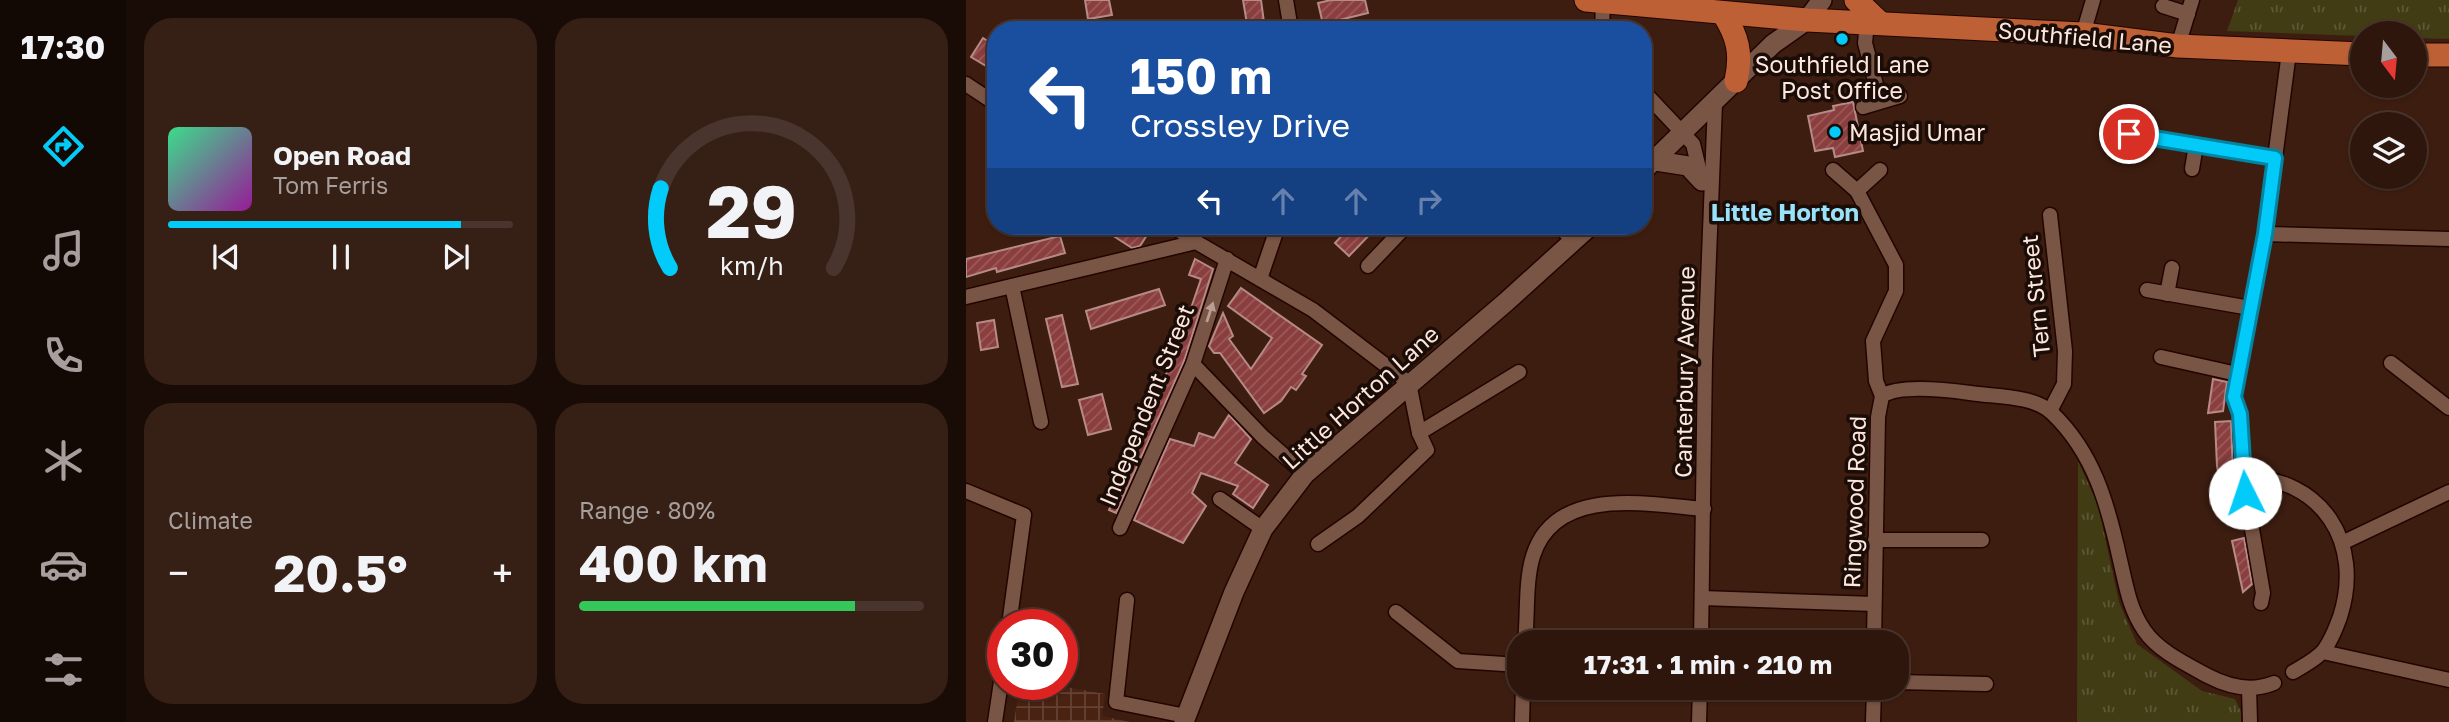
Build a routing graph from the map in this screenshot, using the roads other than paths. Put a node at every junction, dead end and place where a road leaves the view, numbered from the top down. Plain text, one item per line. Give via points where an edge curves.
1 (1286, 0) edge
2 (1856, 0) edge
3 (2093, 0) edge
4 (1595, 1) edge
5 (2163, 6) dead end
6 (1814, 7) edge
7 (2190, 7) edge
8 (1723, 13) junction
9 (1290, 21) edge
10 (1600, 21) edge
11 (1873, 23) junction
12 (2083, 34) junction
13 (2178, 46) junction
14 (2289, 52) junction
15 (2350, 54) edge
16 (2427, 55) edge
17 (2449, 55) edge
18 (1736, 81) junction
19 (966, 84) edge
20 (1900, 96) dead end
21 (987, 98) edge
22 (1652, 100) edge
23 (1880, 100) junction
24 (1715, 103) junction
25 (1863, 107) dead end
26 (1683, 132) junction
27 (2129, 134) dead end
28 (2196, 145) junction
29 (2275, 158) junction
30 (1652, 163) edge
31 (1652, 166) edge
32 (2192, 169) dead end
33 (1833, 170) dead end
34 (1880, 170) dead end
35 (1702, 181) junction
36 (1857, 191) junction
37 (2050, 215) dead end
38 (1711, 217) junction
39 (2265, 234) junction
40 (1186, 235) edge
41 (1275, 235) edge
42 (1397, 235) edge
43 (1568, 235) edge
44 (1580, 235) edge
45 (2449, 239) edge
46 (1574, 241) junction
47 (1196, 242) junction
48 (1227, 259) junction
49 (1368, 266) dead end
50 (2172, 268) dead end
51 (1260, 279) junction
52 (1012, 286) junction
53 (2147, 290) dead end
54 (2167, 293) junction
55 (966, 297) edge
56 (2250, 308) junction
57 (2161, 357) dead end
58 (2391, 363) dead end
59 (1193, 364) junction
60 (1518, 372) dead end
61 (2237, 374) junction
62 (1409, 383) junction
63 (1882, 396) junction
64 (2449, 408) edge
65 (2050, 411) junction
66 (1041, 422) dead end
67 (1419, 433) junction
68 (1304, 474) junction
69 (2243, 477) junction
70 (966, 491) edge
71 (2449, 492) edge
72 (1220, 499) dead end
73 (1704, 509) junction
74 (1120, 528) dead end
75 (1263, 529) junction
76 (1875, 540) junction
77 (1982, 540) dead end
78 (2344, 542) junction
79 (1318, 544) dead end
80 (1702, 598) junction
81 (1127, 600) dead end
82 (2261, 603) dead end
83 (1874, 604) junction
84 (1011, 609) edge
85 (1396, 612) dead end
86 (1526, 630) edge
87 (1701, 630) edge
88 (1874, 630) edge
89 (2323, 652) junction
90 (1507, 664) edge
91 (2293, 672) dead end
92 (2449, 680) edge
93 (1909, 682) edge
94 (2274, 683) dead end
95 (1986, 684) dead end
96 (2249, 688) junction
97 (998, 700) edge
98 (1523, 700) edge
99 (1700, 700) edge
100 (1874, 700) edge
101 (1185, 719) edge
102 (995, 722) edge
103 (1522, 722) edge
104 (1699, 722) edge
105 (1873, 722) edge
106 (2250, 722) edge

1 - 9 street
2 - 11 main road
3 - 12 street
4 - 8 main road, Southfield Lane
4 - 10 street
5 - 7 street
6 - 8 main road, Southfield Lane
6 - 11 main road, Southfield Lane
6 - 18 street
7 - 13 street
8 - 18 main road via 1739,45
11 - 12 main road, Southfield Lane
11 - 23 street via 1865,43
12 - 13 main road, Southfield Lane
13 - 14 main road, Southfield Lane
14 - 15 main road, Southfield Lane
14 - 29 street
16 - 17 main road
18 - 24 street
19 - 21 street
20 - 23 street
22 - 26 street
23 - 25 street
24 - 26 street
24 - 38 street, Canterbury Avenue
26 - 30 street
26 - 35 street via 1698,153
27 - 28 street
28 - 29 street
28 - 32 street
29 - 39 street
31 - 35 street via 1688,166
33 - 36 street
34 - 36 street
35 - 38 street
36 - 63 street via 1896,265 1896,290 1873,341
37 - 65 street, Tern Street via 2065,351 2064,384
38 - 73 street, Canterbury Avenue
39 - 45 street
39 - 56 street
40 - 47 street
41 - 51 street
42 - 49 street
43 - 46 street
44 - 46 street, Little Horton Lane
46 - 62 street, Little Horton Lane
47 - 48 street
47 - 52 street
48 - 51 street
59 -> 48 street, Independent Street
50 - 54 street
51 - 62 street via 1313,310
52 - 55 street
52 - 66 street
53 - 54 street
54 - 56 street
56 - 61 street
57 - 61 street
58 - 64 street
59 - 68 street
59 - 74 street, Independent Street
60 - 67 street
61 - 69 street via 2234,397 2240,414
62 - 67 street
62 - 68 street, Little Horton Lane
63 - 65 street, Ringwood Road via 1890,391 1950,390 2028,401
63 - 76 street, Ringwood Road
65 - 96 street via 2086,453 2100,486 2128,601 2145,631 2189,666 2219,681
67 - 79 street via 1427,450 1358,516
68 - 75 street, Little Horton Lane
69 - 78 street via 2282,481 2308,497
69 - 82 street
70 - 84 street via 1024,515
71 - 78 street
72 - 75 street
73 - 80 street, Canterbury Avenue
73 - 86 street via 1623,503 1584,506 1562,516 1543,533 1532,558
75 - 101 street, Little Horton Lane
76 - 77 street
76 - 83 street, Ringwood Road
78 - 89 street via 2345,600
80 - 83 street
80 - 87 street, Canterbury Avenue
81 - 101 street via 1116,702
83 - 88 street, Ringwood Road
85 - 90 street via 1458,661
89 - 91 street
89 - 92 street
93 - 95 street
94 - 96 street
96 - 106 street
97 - 102 street
98 - 103 street
99 - 104 street
100 - 105 street

